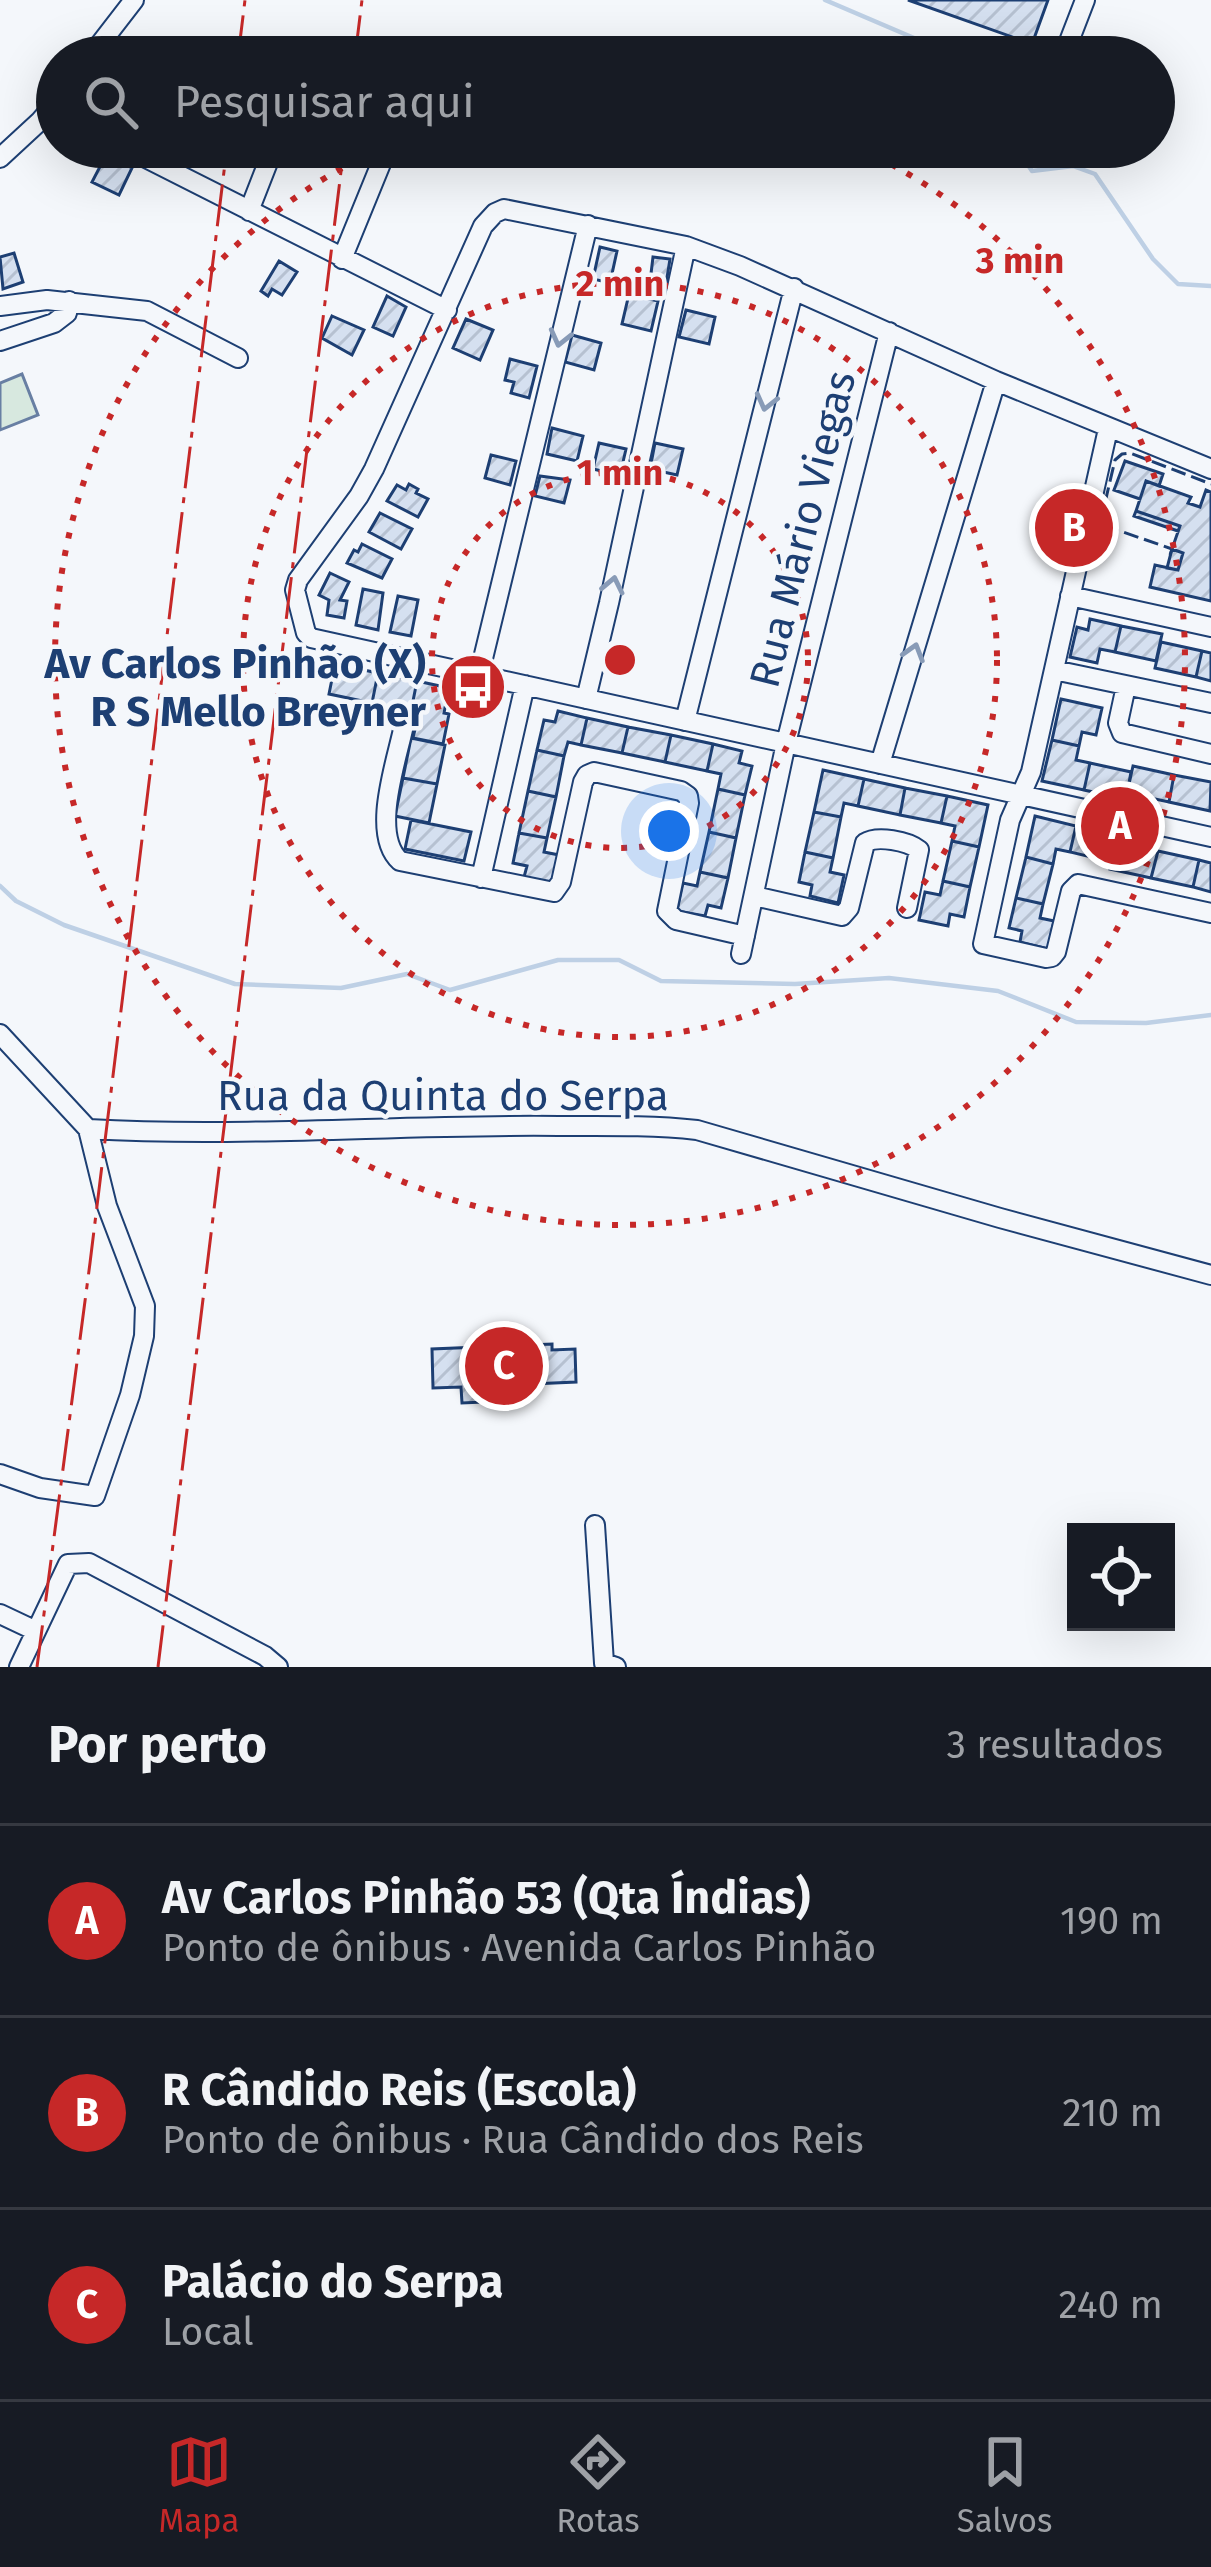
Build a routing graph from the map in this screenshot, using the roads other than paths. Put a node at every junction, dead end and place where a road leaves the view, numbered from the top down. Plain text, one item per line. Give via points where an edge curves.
1 (134, 0) edge
2 (1084, 0) edge
3 (106, 36) edge
4 (1071, 36) edge
5 (36, 125) edge
6 (0, 158) edge
7 (164, 168) edge
8 (266, 168) edge
9 (379, 168) edge
10 (249, 212) junction
11 (588, 225) junction
12 (686, 246) junction
13 (341, 259) junction
14 (794, 288) junction
15 (69, 301) junction
16 (0, 306) edge
17 (447, 310) junction
18 (889, 332) junction
19 (0, 341) edge
20 (238, 358) dead end
21 (996, 381) junction
22 (1108, 429) junction
23 (1211, 469) edge
24 (1070, 596) junction
25 (1211, 627) edge
26 (1054, 670) junction
27 (479, 675) junction
28 (525, 685) junction
29 (1126, 686) junction
30 (586, 699) junction
31 (1211, 704) edge
32 (685, 721) junction
33 (404, 724) dead end
34 (786, 743) junction
35 (1211, 754) edge
36 (880, 764) junction
37 (1021, 795) junction
38 (1211, 837) edge
39 (482, 878) junction
40 (754, 896) junction
41 (907, 908) dead end
42 (1211, 913) edge
43 (0, 1034) edge
44 (88, 1129) junction
45 (1211, 1275) edge
46 (0, 1474) edge
47 (595, 1525) dead end
48 (0, 1614) edge
49 (36, 1631) junction
50 (19, 1667) edge
51 (278, 1667) edge
52 (616, 1667) edge

1 - 3 street
2 - 4 street
5 - 6 street
7 - 10 street
8 - 10 street
9 - 13 street
10 - 13 street
11 - 12 street
11 - 17 street via 495,212
11 -> 27 street
12 - 14 street
30 -> 12 street
13 - 17 street
14 - 18 street
14 -> 32 street
15 - 16 street
15 - 19 street via 54,323
15 - 20 street via 147,311
17 - 27 street via 374,469 295,590 311,638
18 - 21 street
18 - 34 street, Rua Mário Viegas
21 - 22 street
36 -> 21 street
22 - 23 street
22 - 24 street
24 - 25 street
24 - 26 street
26 - 29 street
26 - 37 street
27 - 28 street
28 - 30 street
28 - 39 street
29 - 31 street
29 - 35 street via 1122,733
30 - 32 street
32 - 34 street
33 - 39 street via 386,812 390,851 400,861
34 - 36 street
34 - 40 street, Rua Mário Viegas
36 - 37 street
37 - 38 street
37 - 42 street via 982,944 1052,957 1078,884
39 - 40 street, Rua Mário Viegas via 554,892 583,782 595,772 689,799 667,911 676,920 743,945
40 - 41 street via 842,916 873,838 919,850
43 - 44 street
44 - 45 street, Rua da Quinta do Serpa via 697,1130
44 - 46 street via 106,1206 145,1306 130,1394 95,1496
47 - 52 street via 604,1663
48 - 49 street
49 - 50 street
49 - 51 street via 68,1564 89,1562

